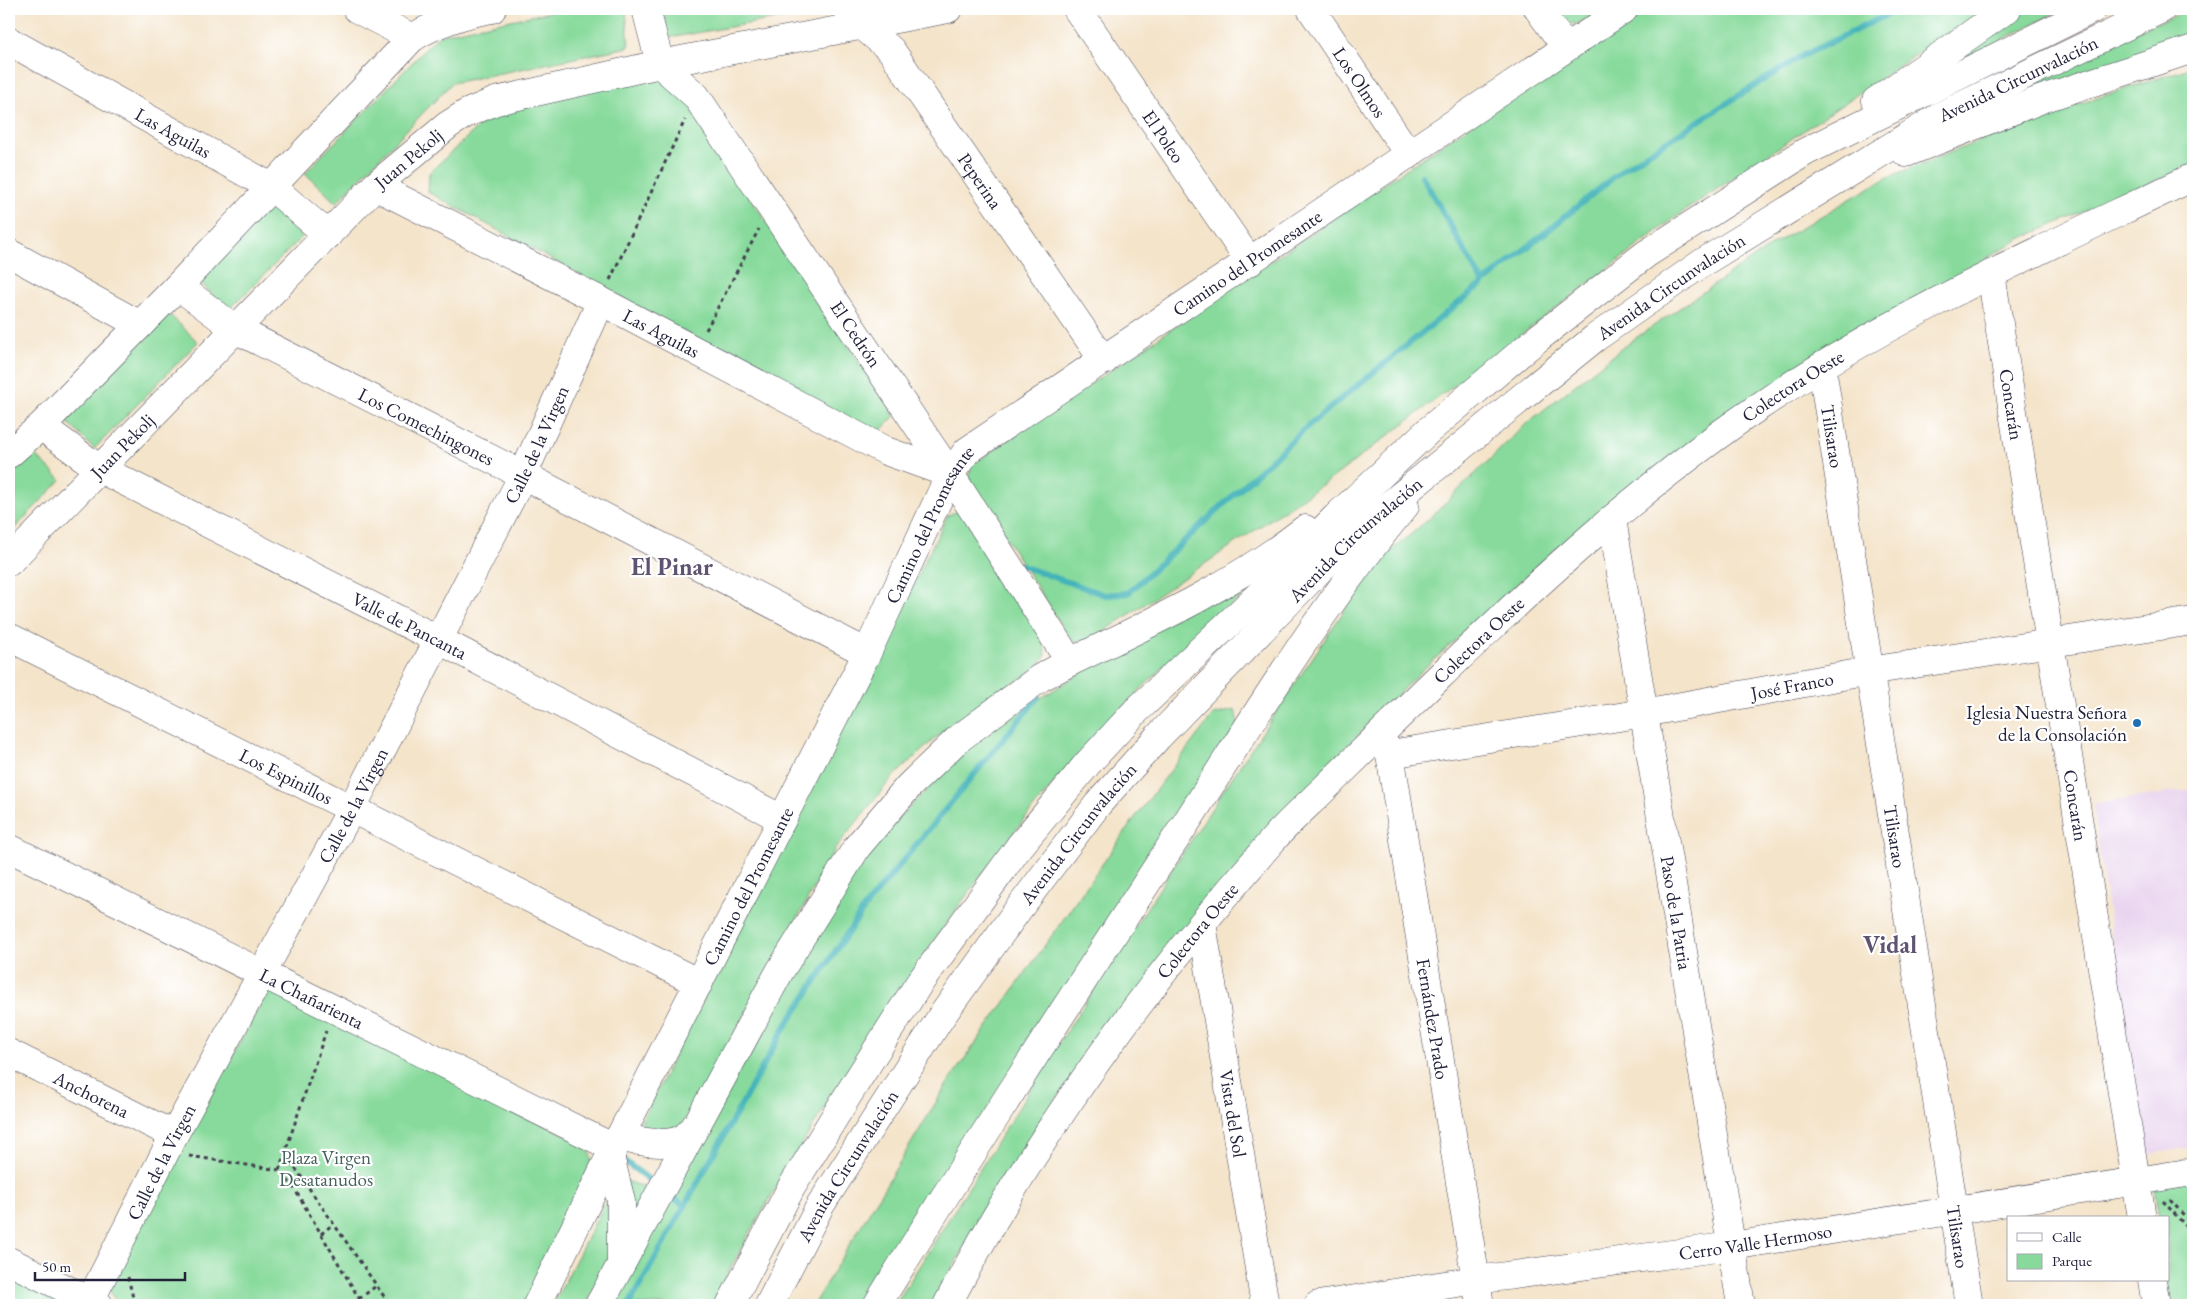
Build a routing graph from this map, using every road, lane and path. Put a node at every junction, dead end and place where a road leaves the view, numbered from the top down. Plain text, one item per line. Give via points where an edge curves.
1 (357, 9) edge
2 (492, 9) edge
3 (646, 9) edge
4 (948, 9) edge
5 (1077, 9) edge
6 (1310, 9) edge
7 (1538, 9) edge
8 (1624, 9) edge
9 (2007, 9) edge
10 (2093, 9) edge
11 (2162, 9) edge
12 (855, 17) edge
13 (412, 38) junction
14 (9, 40) edge
15 (1565, 46) junction
16 (2193, 49) edge
17 (660, 64) junction
18 (696, 96) junction
19 (1806, 152) junction
20 (1410, 155) junction
21 (2193, 177) edge
22 (1830, 182) junction
23 (376, 186) junction
24 (273, 188) junction
25 (771, 206) junction
26 (328, 235) junction
27 (9, 253) edge
28 (1250, 262) junction
29 (1990, 274) junction
30 (178, 286) junction
31 (601, 301) junction
32 (140, 325) junction
33 (237, 330) junction
34 (695, 351) junction
35 (1104, 361) junction
36 (1822, 368) junction
37 (41, 426) junction
38 (1429, 430) junction
39 (9, 454) edge
40 (1438, 465) junction
41 (98, 468) junction
42 (950, 474) junction
43 (523, 475) junction
44 (1612, 519) junction
45 (9, 562) edge
46 (2193, 621) edge
47 (9, 637) edge
48 (439, 640) junction
49 (2050, 642) junction
50 (867, 653) junction
51 (1070, 662) junction
52 (1869, 671) junction
53 (1644, 713) junction
54 (1384, 745) junction
55 (352, 808) junction
56 (782, 819) junction
57 (9, 848) edge
58 (1202, 924) junction
59 (262, 973) junction
60 (699, 983) junction
61 (329, 1023) dead end
62 (9, 1053) edge
63 (699, 1121) junction
64 (170, 1143) junction
65 (614, 1147) junction
66 (286, 1155) junction
67 (279, 1170) junction
68 (2193, 1172) edge
69 (2144, 1180) junction
70 (1954, 1210) junction
71 (2142, 1216) edge
72 (333, 1224) junction
73 (2193, 1225) edge
74 (321, 1234) junction
75 (2193, 1234) edge
76 (1732, 1246) junction
77 (9, 1261) edge
78 (620, 1266) junction
79 (128, 1275) dead end
80 (2152, 1282) edge
81 (376, 1286) junction
82 (1478, 1293) edge
83 (359, 1299) junction
84 (9, 1300) edge
85 (95, 1303) edge
86 (22, 1305) edge
87 (142, 1305) edge
88 (362, 1305) edge
89 (390, 1305) edge
90 (536, 1305) edge
91 (599, 1305) edge
92 (730, 1305) edge
93 (769, 1305) edge
94 (877, 1305) edge
95 (947, 1305) edge
96 (1265, 1305) edge
97 (1318, 1305) edge
98 (1741, 1305) edge
99 (1969, 1305) edge
100 (2156, 1305) edge

1 - 13 main road
2 - 13 main road via 444,21
3 - 17 main road
4 - 12 main road, Juan Pekolj
5 - 28 main road, El Poleo
6 - 20 main road, Los Olmos
7 - 15 main road
8 - 15 main road, Camino del Promesante
9 - 19 main road
10 - 19 main road, Avenida Circunvalación
11 - 22 main road, Avenida Circunvalación via 1944,114
12 - 17 main road, Juan Pekolj
12 - 35 main road, Peperina via 891,50
13 - 24 main road
14 - 24 main road, Las Aguilas
15 - 20 main road, Camino del Promesante
16 - 22 main road via 2042,99
17 - 18 main road, El Cedrón
17 - 23 main road, Juan Pekolj via 496,101 468,112
18 - 25 main road, El Cedrón
18 - 31 path
19 - 38 main road, Avenida Circunvalación via 1646,254 1537,339
20 - 28 main road, Camino del Promesante
21 - 29 main road, Colectora Oeste
22 - 40 main road, Avenida Circunvalación via 1702,263 1595,338
23 - 26 main road, Juan Pekolj
23 - 31 main road, Las Aguilas
24 - 26 main road, Las Aguilas
24 - 30 main road
25 - 34 path
25 - 42 main road, El Cedrón
26 - 33 main road, Juan Pekolj
27 - 32 main road
28 - 35 main road, Camino del Promesante
29 - 36 main road, Colectora Oeste via 1938,299
29 - 49 main road, Concarán
30 - 32 main road
30 - 33 main road, Los Comechingones
31 - 34 main road, Las Aguilas
31 - 43 main road, Calle de la Virgen
32 - 37 main road
33 - 41 main road, Juan Pekolj
33 - 43 main road, Los Comechingones
34 - 42 main road, Las Aguilas via 899,458
35 - 42 main road, Camino del Promesante via 967,452
36 - 44 main road, Colectora Oeste via 1761,405
36 - 52 main road, Tilisarao
37 - 39 main road
37 - 41 main road, Valle de Pancanta
38 - 51 main road via 1285,545 1182,608
38 - 92 main road, Avenida Circunvalación via 1136,711 1019,847 918,985 853,1087 791,1188
40 - 93 main road, Avenida Circunvalación via 1356,532 1158,737 1098,804 941,1017 820,1206
40 - 94 main road via 1340,593 1261,708 980,1138
41 - 45 main road, Juan Pekolj
41 - 48 main road, Valle de Pancanta
42 - 50 main road, Camino del Promesante
42 - 51 main road, El Cedrón
43 - 48 main road, Calle de la Virgen
43 - 50 main road, Los Comechingones
44 - 53 main road, Paso de la Patria
44 - 54 main road, Colectora Oeste via 1540,580
46 - 49 main road, José Franco
47 - 55 main road, Los Espinillos
48 - 55 main road, Calle de la Virgen
48 - 56 main road, Valle de Pancanta
49 - 52 main road, José Franco
49 - 69 main road, Concarán
50 - 56 main road, Camino del Promesante
51 - 63 main road via 1040,678 958,740 909,786 857,846 780,971
52 - 53 main road, José Franco
52 - 70 main road, Tilisarao
53 - 54 main road, José Franco
53 - 76 main road, Paso de la Patria
54 - 58 main road, Colectora Oeste via 1275,837
54 - 82 main road, Fernández Prado
55 - 59 main road, Calle de la Virgen
55 - 60 main road, Los Espinillos
56 - 60 main road, Camino del Promesante
57 - 59 main road, La Chañarienta
58 - 95 main road, Colectora Oeste via 1086,1078 1020,1177
58 - 96 main road, Vista del Sol
59 - 64 main road, Calle de la Virgen
59 - 65 main road, La Chañarienta
60 - 65 main road, Camino del Promesante
61 - 66 path
62 - 64 main road, Anchorena
63 - 65 main road via 677,1141
63 - 78 main road
64 - 67 path
64 - 85 main road, Calle de la Virgen
65 - 78 main road via 621,1201
65 - 90 main road, Camino del Promesante
66 - 67 path
66 - 72 path
67 - 74 path via 294,1188
68 - 69 main road, Cerro Valle Hermoso
69 - 70 main road, Cerro Valle Hermoso
69 - 71 main road, Concarán
69 - 73 path
69 - 75 path
70 - 76 main road, Cerro Valle Hermoso
70 - 99 main road, Tilisarao
72 - 74 path
72 - 81 path
74 - 83 path
76 - 82 main road, Cerro Valle Hermoso
76 - 98 main road, Paso de la Patria
77 - 85 main road
78 - 91 main road
79 - 87 path via 134,1302
80 - 100 main road
81 - 83 path
81 - 89 path
82 - 97 main road, Cerro Valle Hermoso
83 - 88 path
84 - 86 path

